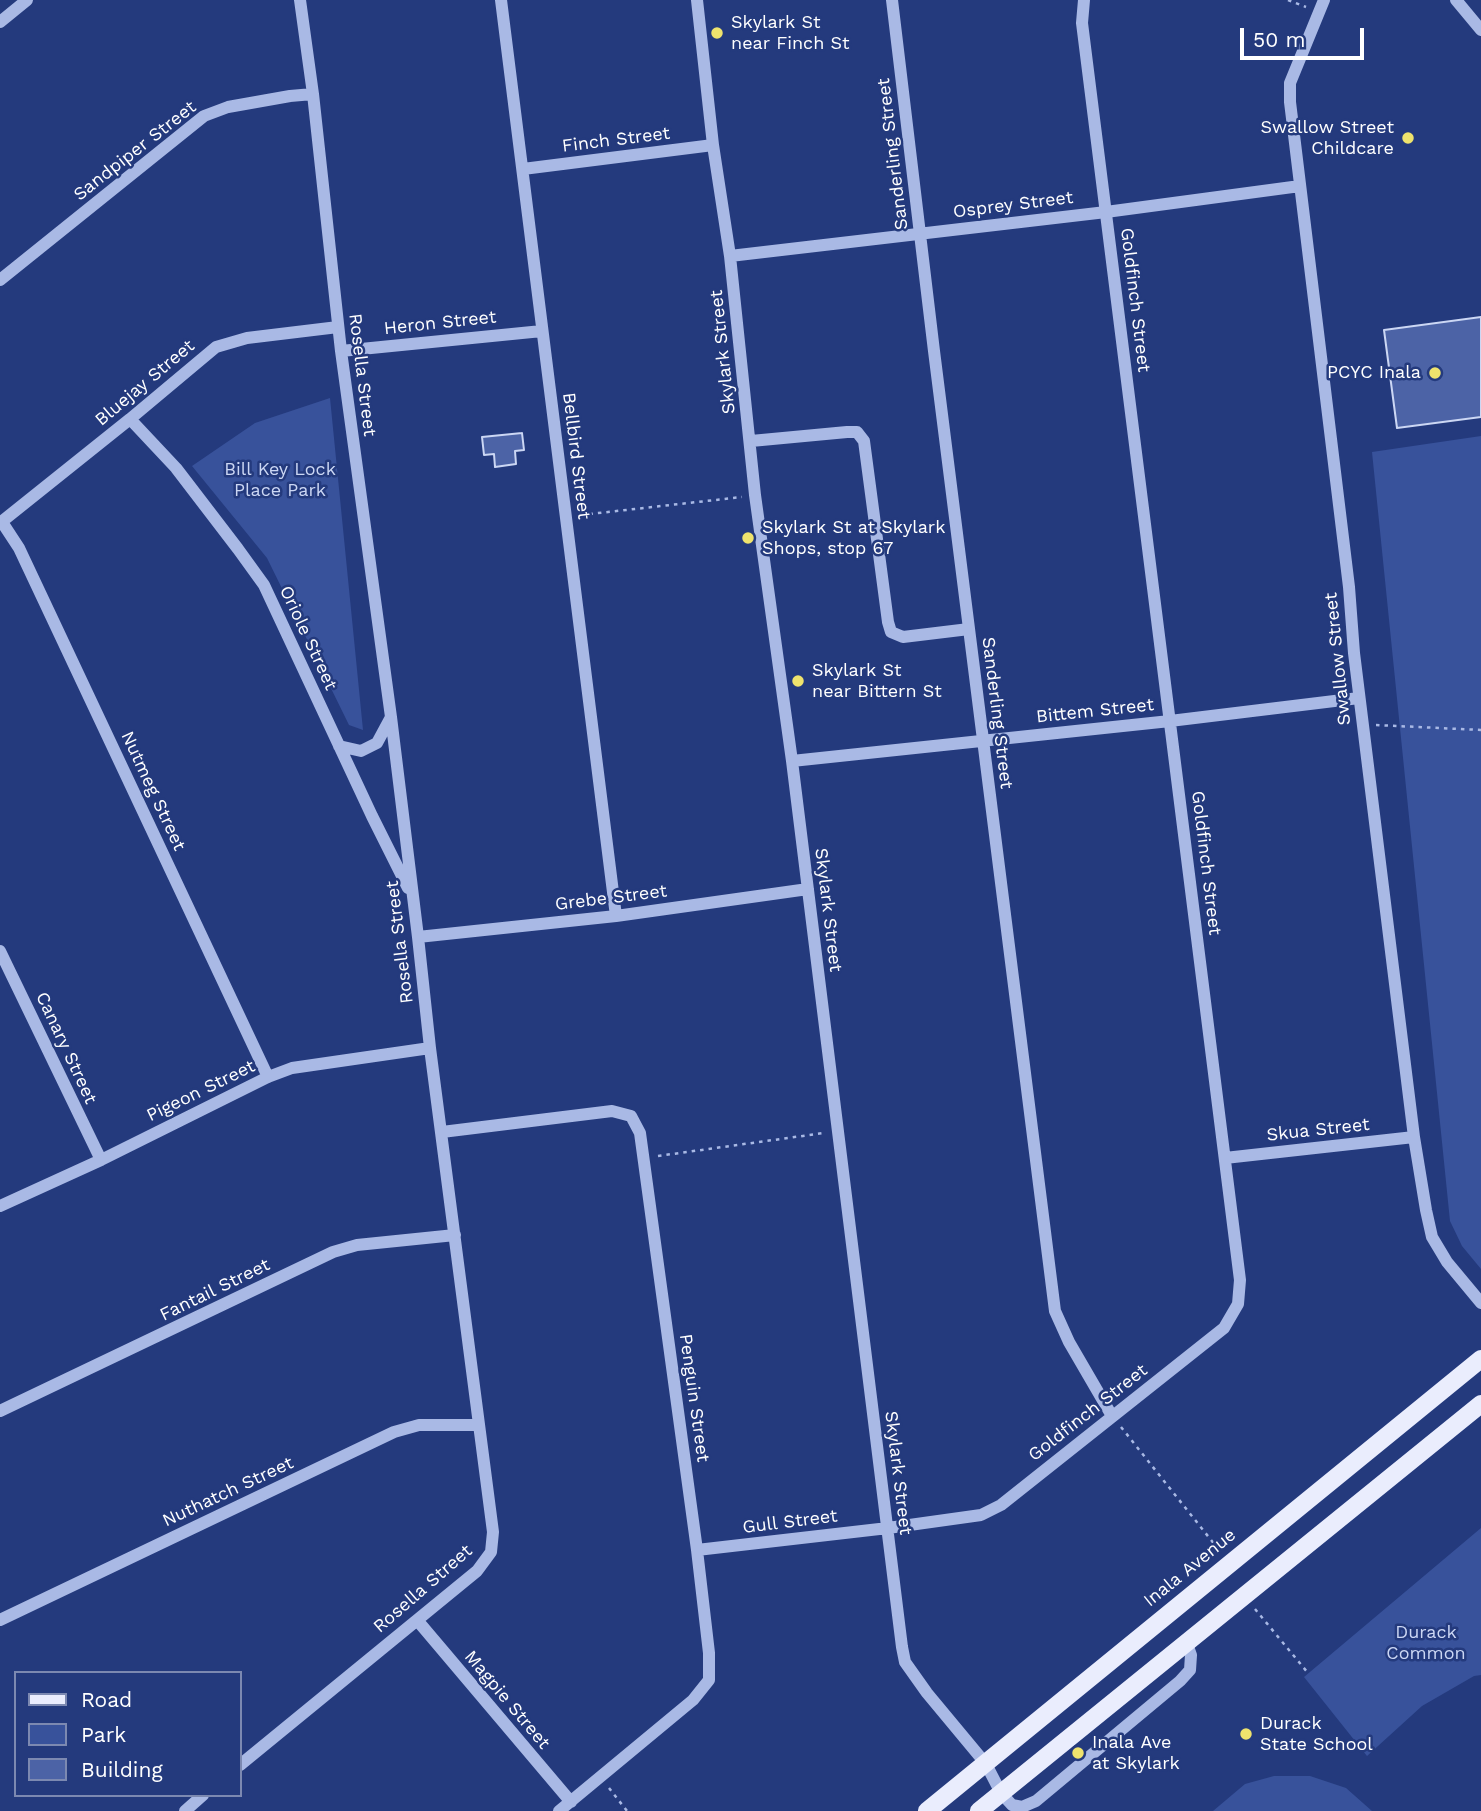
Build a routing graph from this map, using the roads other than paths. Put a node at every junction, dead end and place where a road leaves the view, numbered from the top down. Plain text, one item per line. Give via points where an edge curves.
1 (27, 0) edge
2 (300, 0) edge
3 (501, 0) edge
4 (697, 0) edge
5 (892, 0) edge
6 (1084, 0) edge
7 (1456, 0) edge
8 (1322, 6) edge
9 (0, 22) edge
10 (1481, 30) edge
11 (313, 94) junction
12 (713, 145) junction
13 (523, 169) junction
14 (1300, 186) junction
15 (1106, 212) junction
16 (920, 233) junction
17 (730, 256) junction
18 (0, 280) edge
19 (338, 327) junction
20 (542, 331) junction
21 (341, 351) junction
22 (131, 419) junction
23 (751, 441) junction
24 (1, 523) edge
25 (969, 629) junction
26 (1359, 698) junction
27 (391, 717) junction
28 (1170, 721) junction
29 (983, 741) junction
30 (339, 746) junction
31 (792, 761) junction
32 (808, 889) junction
33 (413, 897) junction
34 (616, 916) junction
35 (418, 937) junction
36 (0, 951) edge
37 (430, 1048) junction
38 (268, 1077) junction
39 (442, 1132) junction
40 (1415, 1138) junction
41 (1225, 1158) junction
42 (101, 1160) junction
43 (0, 1206) edge
44 (455, 1235) junction
45 (1481, 1303) edge
46 (1481, 1359) edge
47 (1481, 1405) edge
48 (0, 1411) edge
49 (1112, 1416) junction
50 (478, 1425) junction
51 (887, 1528) junction
52 (697, 1550) junction
53 (0, 1620) edge
54 (417, 1620) junction
55 (1186, 1644) junction
56 (242, 1763) edge
57 (986, 1763) junction
58 (1001, 1793) junction
59 (201, 1797) edge
60 (571, 1802) junction
61 (185, 1811) edge
62 (559, 1811) edge
63 (927, 1811) edge
64 (979, 1811) edge

1 - 9 street
2 - 11 street, Rosella Street
3 - 13 street, Bellbird Street
4 - 12 street, Skylark Street
5 - 16 street, Sanderling Street
6 - 15 street, Goldfinch Street via 1082,23
7 - 10 street
8 - 14 street, Swallow Street via 1290,83
11 - 18 street, Sandpiper Street via 228,107 204,116
11 - 19 street, Rosella Street
12 - 13 street, Finch Street
12 - 17 street, Skylark Street
13 - 20 street, Bellbird Street
14 - 15 street, Osprey Street
14 - 26 street, Swallow Street
15 - 16 street, Osprey Street
15 - 28 street, Goldfinch Street
16 - 17 street, Osprey Street
16 - 25 street, Sanderling Street
17 - 23 street, Skylark Street
19 - 21 street, Rosella Street
19 - 22 street, Bluejay Street via 247,338 216,347
20 - 21 street, Heron Street
20 - 34 street, Bellbird Street
21 - 27 street, Rosella Street
22 - 24 street, Bluejay Street
22 - 30 street, Oriole Street via 176,468 264,585
23 - 25 street via 857,432 864,441 891,632 902,637
23 - 31 street, Skylark Street
24 - 38 street, Nutmeg Street via 19,548
25 - 29 street, Sanderling Street
26 - 28 street, Bittem Street
26 - 40 street, Swallow Street
27 - 30 street via 377,743 360,751
27 - 33 street, Rosella Street
28 - 29 street, Bittem Street
28 - 41 street, Goldfinch Street
29 - 31 street, Bittem Street
29 - 49 street, Sanderling Street via 1055,1311
30 - 33 street, Oriole Street
31 - 32 street, Skylark Street
32 - 34 street, Grebe Street
32 - 51 street, Skylark Street
33 - 35 street, Rosella Street
34 - 35 street, Grebe Street
35 - 37 street, Rosella Street
36 - 42 street, Canary Street
37 - 38 street, Pigeon Street via 292,1068
37 - 39 street, Rosella Street
38 - 42 street, Pigeon Street
39 - 44 street, Rosella Street
39 - 52 street, Penguin Street via 612,1111 632,1116 644,1158
40 - 41 street, Skua Street
40 - 45 street, Swallow Street via 1432,1237
41 - 49 street, Goldfinch Street via 1240,1280 1238,1304 1224,1328
42 - 43 street, Pigeon Street
44 - 48 street, Fantail Street via 357,1245 333,1252
44 - 50 street, Rosella Street
46 - 57 main road, Inala Avenue
47 - 55 main road
49 - 51 street, Goldfinch Street via 1001,1505 981,1515
50 - 53 street, Nuthatch Street via 419,1425 394,1432
50 - 54 street, Rosella Street via 493,1532 491,1552 477,1571
51 - 52 street, Gull Street
51 - 57 street, Skylark Street via 905,1662
52 - 60 street, Penguin Street via 709,1680 693,1699
54 - 56 street, Rosella Street
54 - 60 street, Magpie Street
55 - 58 main road
55 - 58 street via 1190,1670 1180,1681 1036,1801 1022,1807 1012,1805
57 - 58 street, Skylark Street
57 - 63 main road, Inala Avenue
58 - 64 main road
59 - 61 street
60 - 62 street, Penguin Street

